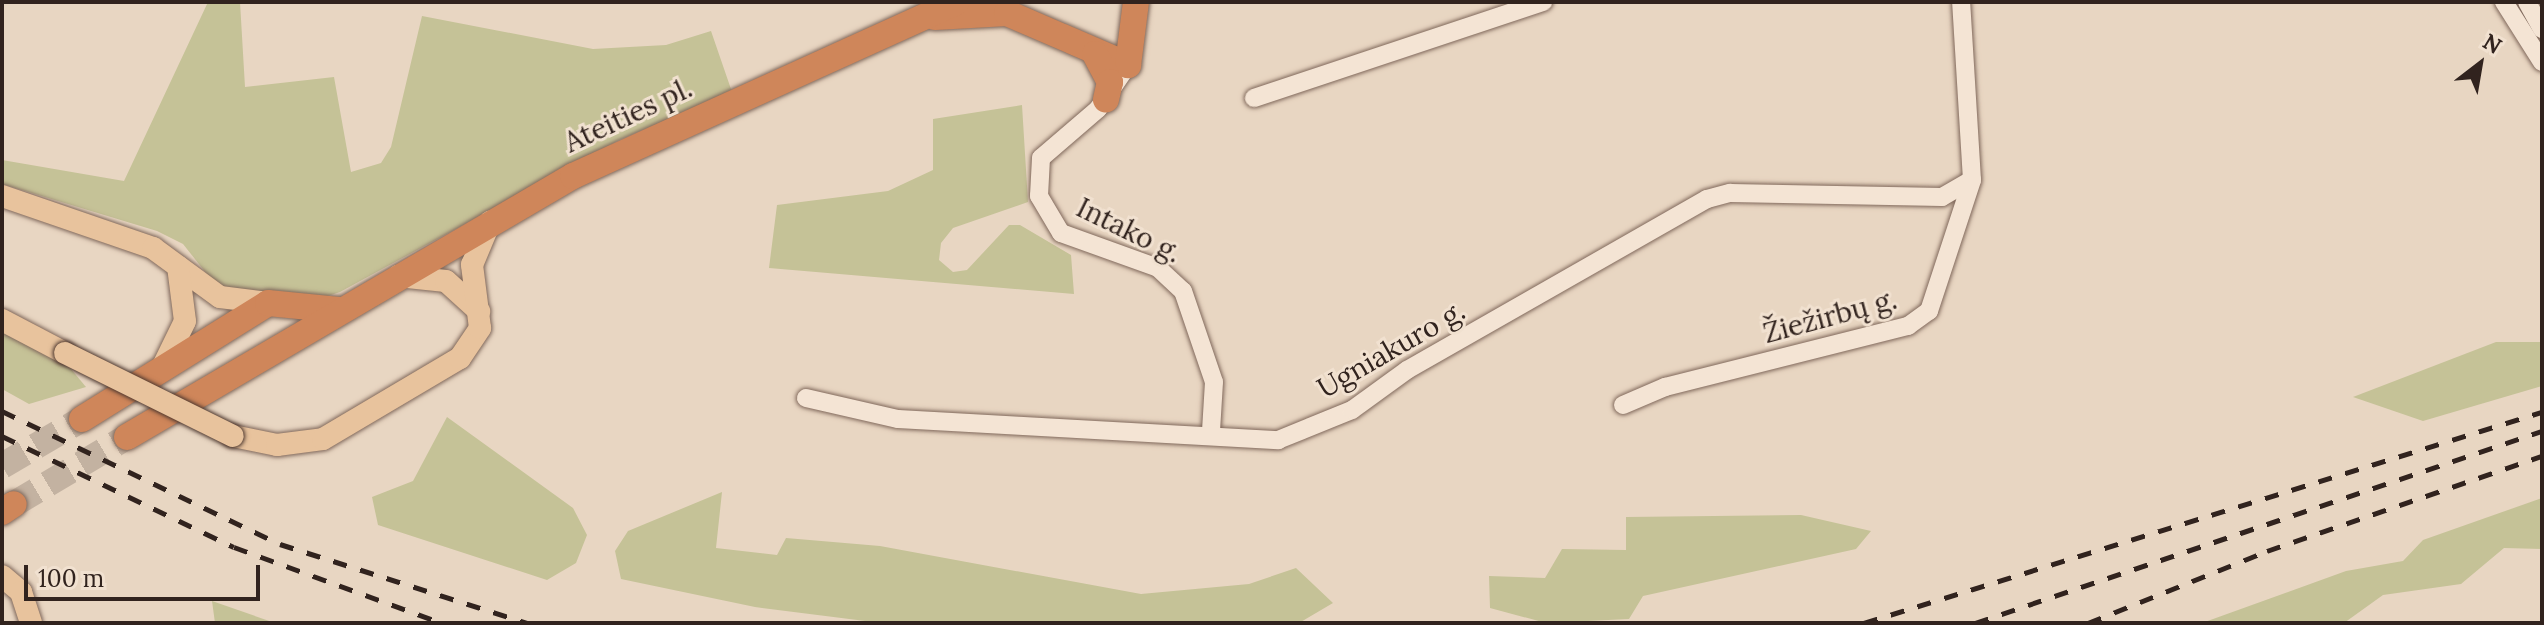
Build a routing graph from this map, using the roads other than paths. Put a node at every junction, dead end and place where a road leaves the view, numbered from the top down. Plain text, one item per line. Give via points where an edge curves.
1 (956, 2) edge
2 (1136, 2) edge
3 (1543, 2) edge
4 (1961, 2) edge
5 (2504, 2) edge
6 (2527, 2) edge
7 (920, 18) junction
8 (2542, 29) edge
9 (1095, 54) junction
10 (2542, 62) edge
11 (1128, 65) junction
12 (1254, 98) dead end
13 (1106, 100) junction
14 (1972, 180) junction
15 (2, 196) edge
16 (490, 220) junction
17 (177, 265) junction
18 (396, 276) junction
19 (268, 303) junction
20 (339, 310) junction
21 (480, 312) junction
22 (2, 320) edge
23 (158, 373) junction
24 (806, 398) dead end
25 (1623, 405) dead end
26 (82, 419) tunnel mouth
27 (1211, 431) junction
28 (127, 437) tunnel mouth
29 (2, 576) edge
30 (29, 613) edge

1 - 7 highway, Ateities pl.
2 - 11 highway
3 - 12 street
4 - 14 street, Žiežirbų g.
5 - 10 street
6 - 8 street
7 - 9 highway via 1007,13
7 - 16 highway, Ateities pl. via 629,148
9 - 11 highway
9 - 13 highway via 1110,82
11 - 13 street, Intako g.
13 - 27 street, Intako g. via 1041,158 1039,196 1061,233 1158,268 1183,291 1214,382
14 - 25 street, Žiežirbų g. via 1921,320 1665,387
14 - 27 street, Ugniakuro g. via 1942,197 1730,193 1707,199 1407,370 1352,410 1278,440
15 - 17 main road via 153,248
16 - 18 highway, Ateities pl.
16 - 21 main road via 472,265
17 - 19 main road via 220,297
17 - 23 main road via 185,321
18 - 20 highway, Ateities pl.
18 - 21 main road via 446,281
19 - 20 highway
19 - 23 highway
20 - 28 highway, Ateities pl.
21 - 22 main road, bridge via 478,336 460,358 323,439 277,445 233,436
23 - 26 highway
24 - 27 street, Ugniakuro g. via 898,419
29 - 30 main road

